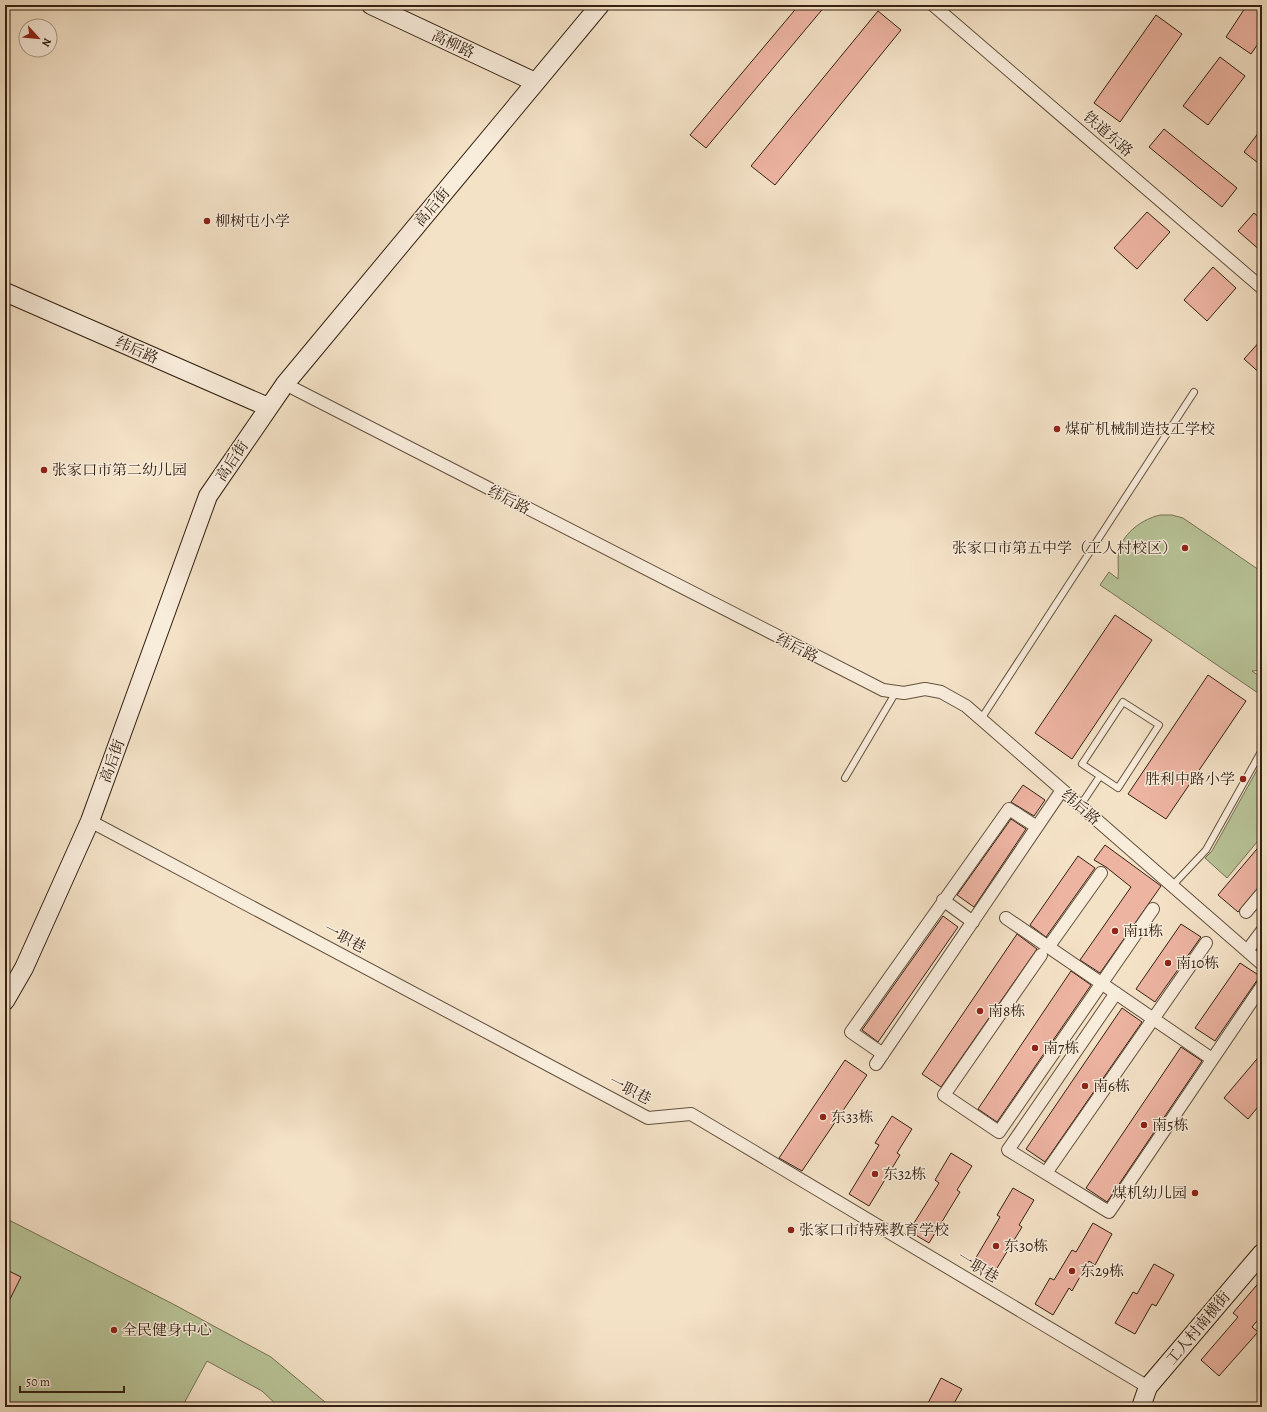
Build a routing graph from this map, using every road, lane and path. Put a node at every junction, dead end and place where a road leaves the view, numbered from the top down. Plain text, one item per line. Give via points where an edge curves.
1 (371, 5) edge
2 (600, 5) edge
3 (933, 5) edge
4 (535, 82) junction
5 (1262, 288) edge
6 (5, 292) edge
7 (285, 384) junction
8 (1194, 392) dead end
9 (268, 407) junction
10 (896, 692) junction
11 (981, 719) junction
12 (1262, 750) edge
13 (1100, 776) junction
14 (845, 778) dead end
15 (1062, 790) junction
16 (1080, 806) junction
17 (90, 821) junction
18 (1037, 827) junction
19 (1101, 873) dead end
20 (1172, 886) junction
21 (1262, 893) edge
22 (944, 900) junction
23 (1153, 909) dead end
24 (1246, 912) dead end
25 (1006, 918) dead end
26 (973, 922) junction
27 (1262, 932) edge
28 (1206, 943) dead end
29 (1045, 950) junction
30 (1247, 951) junction
31 (1262, 964) edge
32 (1102, 982) junction
33 (1262, 986) edge
34 (1116, 993) junction
35 (5, 1001) edge
36 (1154, 1018) junction
37 (1212, 1059) junction
38 (1046, 1173) junction
39 (1262, 1252) edge
40 (1148, 1387) junction
41 (1141, 1407) edge

1 - 4 street, 高柳路
2 - 4 street, 高后街
3 - 5 street, 铁道东路
4 - 7 street, 高后街
6 - 9 street, 纬后路
7 - 9 street, 高后街
7 - 10 street, 纬后路 via 848,673 883,690
8 - 11 lane
9 - 17 street, 高后街 via 208,496
10 - 11 street, 纬后路 via 941,692 954,698
10 - 14 lane
11 - 15 street, 纬后路
12 - 20 lane via 1206,850
13 - 13 lane via 1082,764 1123,702 1159,725 1118,788
13 - 16 lane
15 - 16 street, 纬后路
15 - 18 street
16 - 20 street, 纬后路
17 - 35 street, 高后街 via 24,968
17 - 40 street, 一职巷 via 648,1118 691,1114
18 - 22 street via 1009,809
18 - 26 street
19 - 29 street
20 - 30 street, 纬后路
21 - 24 street
22 - 26 street
22 - 26 street via 850,1032 880,1059
23 - 32 street
25 - 29 street
27 - 30 street
28 - 36 street
29 - 32 street
29 - 32 street via 944,1095 999,1132
30 - 31 street, 纬后路
32 - 34 street
33 - 37 street
34 - 36 street
34 - 38 street via 1008,1150
36 - 37 street
36 - 38 street
37 - 38 street via 1108,1212
39 - 40 street, 工人村南横街
40 - 41 street, 工人村南横街

